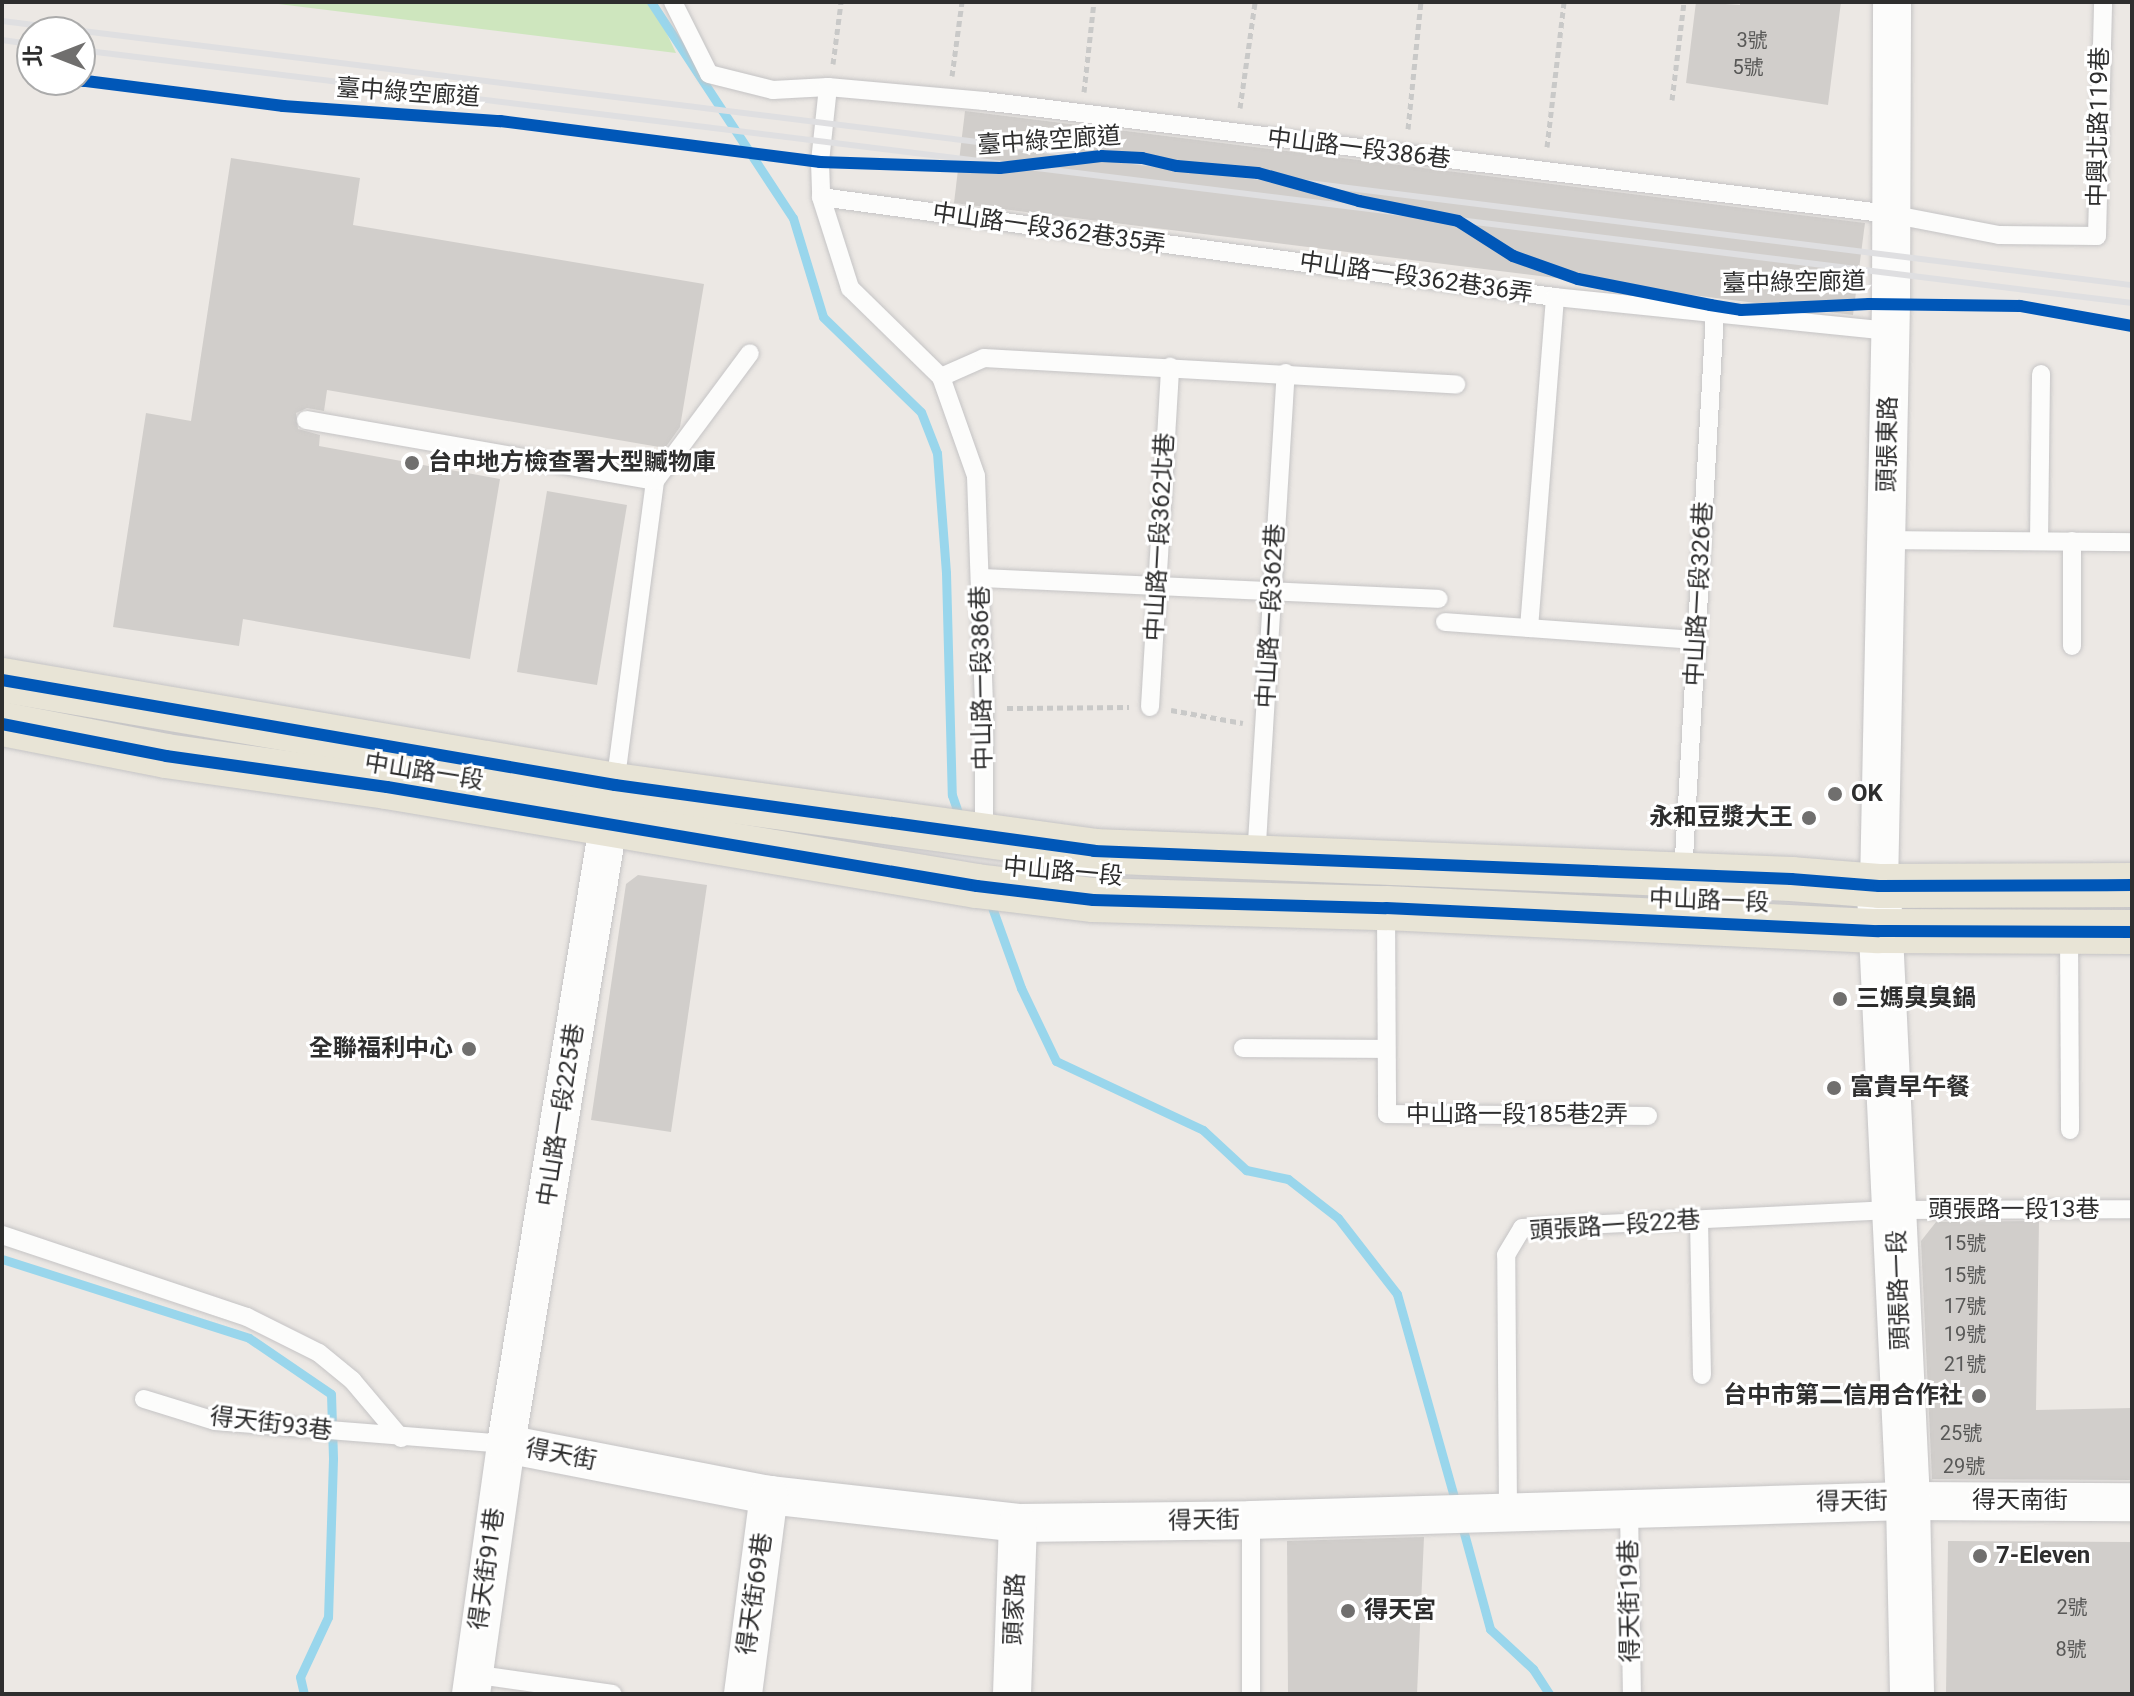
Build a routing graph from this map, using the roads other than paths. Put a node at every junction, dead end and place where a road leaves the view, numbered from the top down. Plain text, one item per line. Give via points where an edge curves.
1 (673, 2) edge
2 (1892, 2) edge
3 (2103, 2) edge
4 (828, 87) junction
5 (821, 197) junction
6 (1890, 214) junction
7 (1276, 259) joint
8 (1555, 297) junction
9 (1715, 313) junction
10 (1890, 331) junction
11 (750, 353) dead end
12 (1170, 367) junction
13 (1286, 373) junction
14 (2041, 374) dead end
15 (941, 377) junction
16 (1456, 384) dead end
17 (306, 420) dead end
18 (655, 481) junction
19 (1886, 540) junction
20 (2039, 541) junction
21 (2072, 541) junction
22 (2132, 542) edge
23 (980, 578) junction
24 (1158, 586) junction
25 (1272, 591) junction
26 (1439, 599) dead end
27 (1445, 622) dead end
28 (1529, 628) junction
29 (1696, 640) junction
30 (2072, 646) dead end
31 (2, 680) edge
32 (1150, 707) dead end
33 (2, 724) edge
34 (612, 805) junction
35 (984, 838) junction
36 (1256, 859) junction
37 (1683, 875) junction
38 (2132, 885) edge
39 (1879, 886) junction
40 (1386, 908) junction
41 (1878, 931) junction
42 (2069, 932) junction
43 (2132, 932) edge
44 (1243, 1048) dead end
45 (1386, 1049) junction
46 (1648, 1116) dead end
47 (2070, 1130) dead end
48 (2132, 1209) edge
49 (1896, 1210) junction
50 (1699, 1220) junction
51 (2, 1235) edge
52 (1702, 1375) dead end
53 (144, 1399) dead end
54 (401, 1438) junction
55 (506, 1444) junction
56 (769, 1495) junction
57 (1908, 1501) junction
58 (2132, 1502) edge
59 (1629, 1508) junction
60 (1508, 1510) junction
61 (1251, 1520) junction
62 (1018, 1523) junction
63 (471, 1684) edge
64 (613, 1694) edge
65 (743, 1694) edge
66 (1012, 1694) edge
67 (1251, 1694) edge
68 (1632, 1694) edge
69 (1912, 1694) edge

1 - 4 lane, 中山路一段386巷 via 709,74 773,90
2 - 6 street, 頭張東路
3 - 6 lane, 中興北路119巷 via 2097,236 1999,235
4 - 5 lane, 中山路一段386巷
4 - 6 lane, 中山路一段386巷 via 1081,113
5 - 7 lane, 中山路一段362巷35弄
5 - 15 lane, 中山路一段386巷 via 850,288
6 - 10 street, 頭張東路
7 - 8 lane, 中山路一段362巷36弄
8 - 9 lane, 中山路一段362巷36弄
8 - 28 lane
9 - 10 lane, 中山路一段362巷36弄
9 - 29 lane, 中山路一段326巷
10 - 19 street, 頭張東路
11 - 18 lane
12 - 13 lane
12 - 15 lane via 984,358
12 - 24 lane, 中山路一段362北巷
13 - 16 lane
13 - 25 lane, 中山路一段362巷
14 - 20 lane
15 - 23 lane, 中山路一段386巷 via 976,476
17 - 18 lane
18 - 34 lane
19 - 20 lane
19 - 39 street, 頭張東路
20 - 21 lane
21 - 22 lane
21 - 30 lane
23 - 24 lane
23 - 35 lane, 中山路一段386巷
24 - 25 lane
24 - 32 lane, 中山路一段362北巷
25 - 26 lane
25 - 36 lane, 中山路一段362巷
27 - 28 lane
28 - 29 lane
29 - 37 lane, 中山路一段326巷
31 - 34 main road, 中山路一段
33 - 34 main road, 中山路一段 via 166,756 387,787
34 - 35 main road, 中山路一段
34 - 40 main road, 中山路一段 via 977,886 1093,900
34 - 55 street, 中山路一段225巷
35 - 36 main road, 中山路一段 via 1094,851
36 - 37 main road, 中山路一段
37 - 39 main road, 中山路一段
38 - 39 main road, 中山路一段
39 - 41 street, 頭張路一段
40 - 41 main road, 中山路一段
40 - 45 lane
41 - 42 main road, 中山路一段
41 - 49 street, 頭張路一段
42 - 43 main road, 中山路一段
42 - 47 lane
44 - 45 lane
45 - 46 lane, 中山路一段185巷2弄 via 1387,1114
48 - 49 lane, 頭張路一段13巷
49 - 50 lane, 頭張路一段22巷
49 - 57 street, 頭張路一段
50 - 52 lane
50 - 60 lane, 頭張路一段22巷 via 1522,1228 1506,1255
51 - 54 lane via 247,1317 319,1353 352,1380
53 - 54 lane, 得天街93巷 via 215,1421
54 - 55 lane, 得天街93巷
55 - 56 street, 得天街
55 - 63 street, 得天街91巷
56 - 62 street, 得天街
56 - 65 street, 得天街69巷
57 - 58 street, 得天南街
57 - 59 street, 得天街
57 - 69 street, 頭張路一段
59 - 60 street, 得天街
59 - 68 lane, 得天街19巷
60 - 61 street, 得天街
61 - 62 street, 得天街
61 - 67 lane
62 - 66 street, 頭家路
63 - 64 lane

